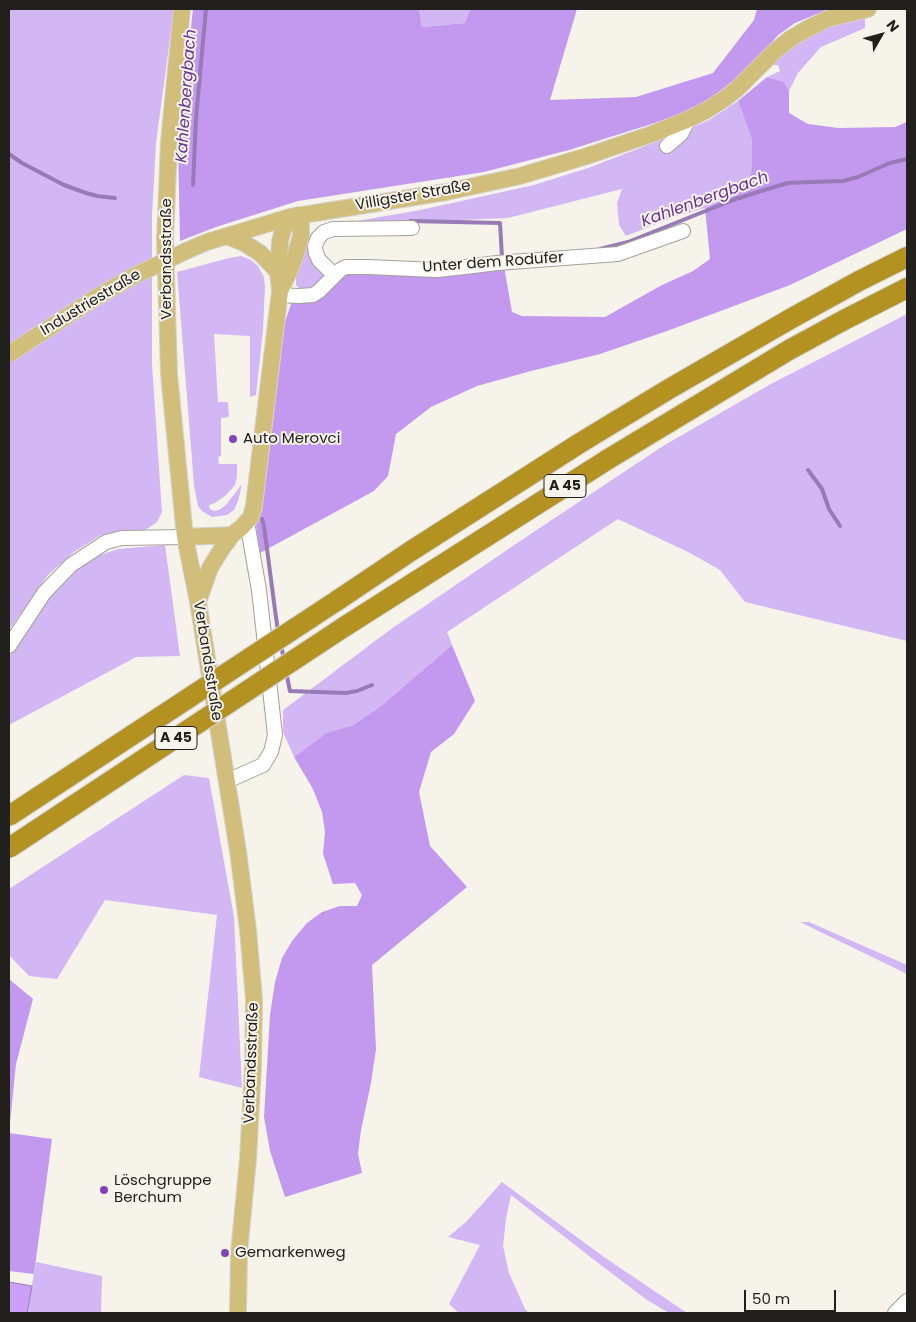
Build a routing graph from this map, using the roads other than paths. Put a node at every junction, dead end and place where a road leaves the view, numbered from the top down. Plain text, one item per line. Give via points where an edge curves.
1 (182, 9) edge
2 (868, 9) edge
3 (689, 119) junction
4 (667, 146) dead end
5 (294, 216) junction
6 (412, 228) dead end
7 (683, 231) dead end
8 (227, 236) junction
9 (907, 257) edge
10 (278, 272) junction
11 (334, 275) junction
12 (907, 288) edge
13 (280, 293) junction
14 (9, 354) edge
15 (247, 522) junction
16 (232, 535) junction
17 (186, 537) junction
18 (198, 602) junction
19 (9, 646) edge
20 (226, 781) junction
21 (9, 816) edge
22 (9, 848) edge
23 (907, 1301) edge
24 (238, 1313) edge
25 (895, 1313) edge

1 - 17 main road, Verbandsstraße via 168,142 165,240 170,374
2 - 3 main road, Villigster Straße via 826,19 807,28 774,52 737,89
3 - 4 street via 681,134
3 - 5 main road, Villigster Straße via 520,176 446,192
5 - 8 main road, Industriestraße
5 - 10 main road via 283,230
5 - 13 main road via 301,225 301,235
6 - 11 street via 333,229 324,232 318,238 316,253
7 - 11 street, Unter dem Rodufer via 618,254 437,270 346,267
8 - 10 main road via 260,253
8 - 14 main road, Industriestraße, bridge via 186,250 130,278
9 - 21 highway, A 45, bridge via 792,318 572,448
10 - 13 main road
11 - 13 street, Unter dem Rodufer via 313,294
12 - 22 highway, A 45, bridge via 789,350 619,452
13 - 15 main road via 254,505
15 - 16 main road
15 - 20 street via 259,590 275,735 271,752 263,765
16 - 17 main road
16 - 18 main road via 210,568
17 - 18 main road, Verbandsstraße
17 - 19 street via 122,538 106,542 71,565 44,593
18 - 20 main road, Verbandsstraße
20 - 24 main road, Verbandsstraße via 248,930 254,999
23 - 25 street

